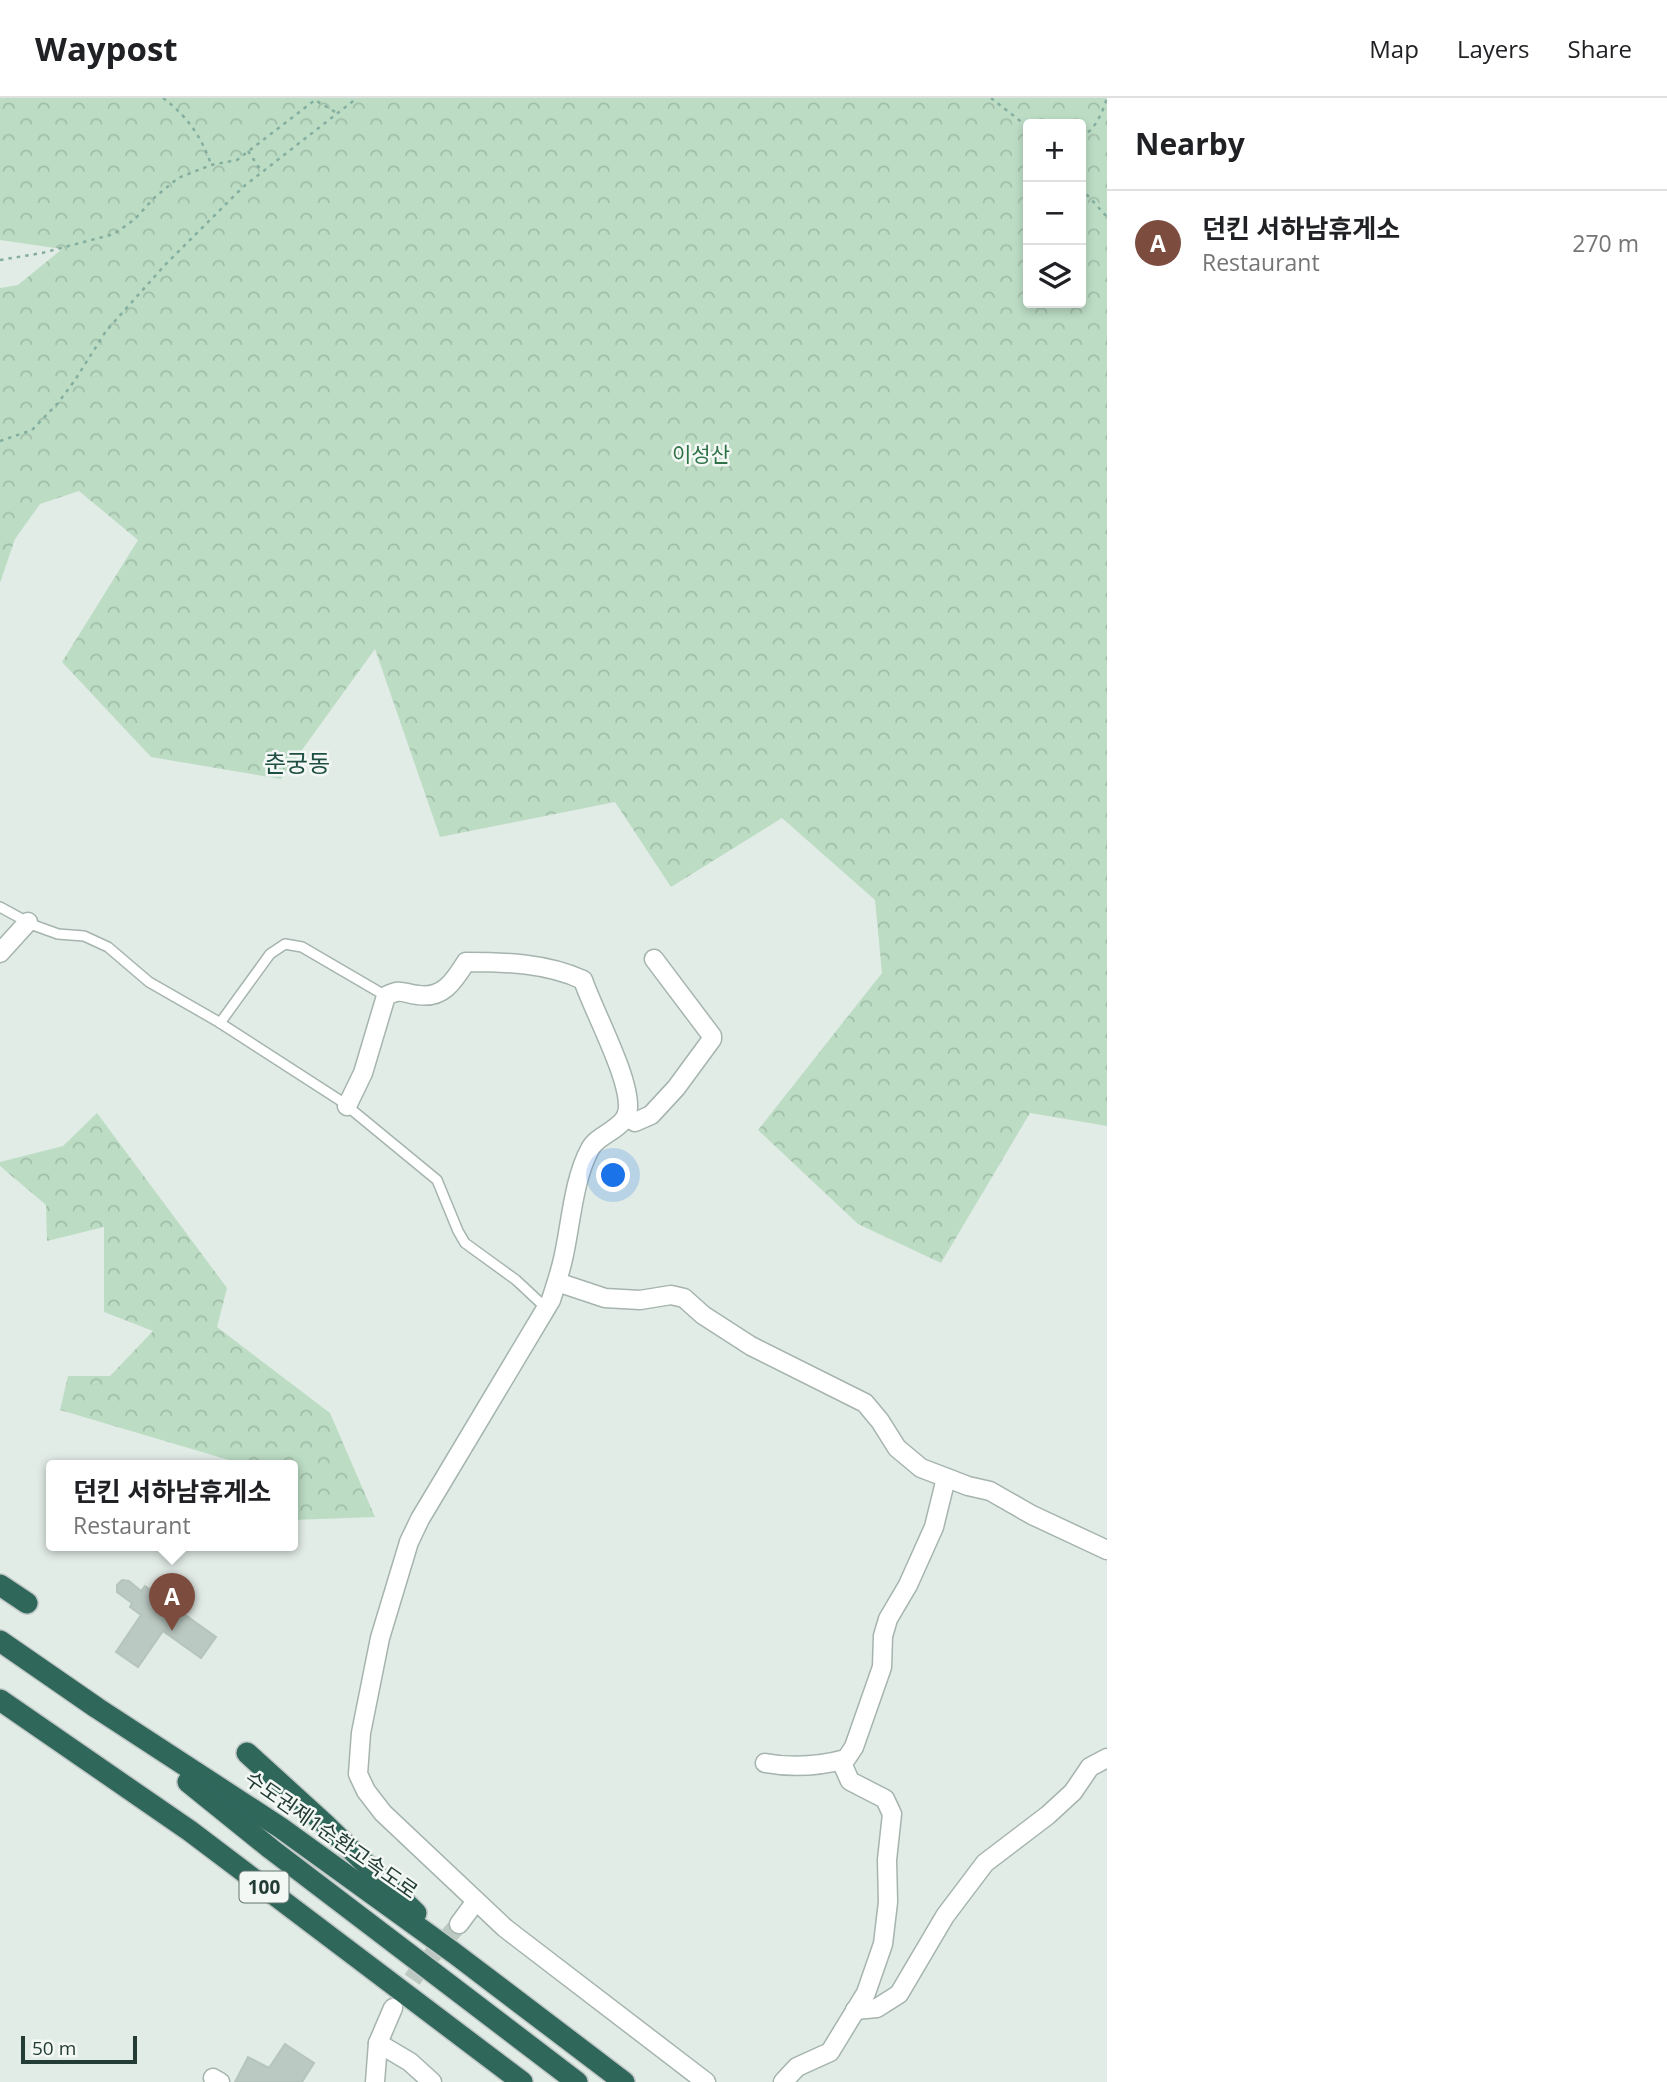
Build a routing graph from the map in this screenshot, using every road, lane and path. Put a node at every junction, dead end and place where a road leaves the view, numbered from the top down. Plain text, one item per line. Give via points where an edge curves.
1 (163, 98) edge
2 (357, 98) edge
3 (991, 98) edge
4 (1107, 98) edge
5 (338, 113) junction
6 (1023, 123) edge
7 (1086, 134) edge
8 (248, 151) junction
9 (211, 165) junction
10 (262, 173) junction
11 (1086, 194) edge
12 (1107, 217) edge
13 (0, 260) edge
14 (0, 440) edge
15 (0, 908) edge
16 (28, 922) junction
17 (0, 953) edge
18 (654, 959) dead end
19 (386, 996) junction
20 (220, 1023) junction
21 (347, 1106) junction
22 (626, 1117) junction
23 (556, 1282) junction
24 (547, 1308) junction
25 (946, 1478) junction
26 (1107, 1550) edge
27 (0, 1585) edge
28 (27, 1603) dead end
29 (0, 1641) edge
30 (0, 1700) edge
31 (97, 1708) junction
32 (247, 1753) dead end
33 (1107, 1758) edge
34 (841, 1761) junction
35 (765, 1763) dead end
36 (477, 1901) junction
37 (459, 1924) tunnel mouth
38 (454, 1953) junction
39 (393, 2008) tunnel mouth
40 (855, 2010) junction
41 (378, 2043) junction
42 (375, 2082) edge
43 (432, 2082) edge
44 (522, 2082) edge
45 (577, 2082) edge
46 (624, 2082) edge
47 (706, 2082) edge
48 (783, 2082) edge

1 - 9 path via 183,113
2 - 5 path
3 - 6 path
4 - 7 path
5 - 8 path via 315,100
5 - 10 path
8 - 9 path via 237,160
8 - 10 path
9 - 13 path via 178,178 114,234
10 - 14 path via 132,300 58,403 32,430
11 - 12 path
15 - 16 lane
16 - 17 street
16 - 20 lane via 108,947 149,982
18 - 22 street via 712,1039 651,1115 635,1122
19 - 20 lane via 302,947 285,944 270,954
19 - 21 street via 363,1073
19 - 22 street via 398,990 435,995 451,985 466,962 530,966 567,972 583,980 624,1085
20 - 21 lane
21 - 24 lane via 437,1180 466,1243
22 - 23 street via 591,1147
23 - 24 street
23 - 25 street via 606,1298 684,1298 751,1346 865,1403 897,1448 920,1468
24 - 36 street via 409,1542 380,1638 361,1733 358,1774 366,1791 383,1813
25 - 26 street via 990,1491
25 - 34 street via 934,1527 888,1619 882,1667 858,1736
27 - 28 highway
29 - 31 highway, 수도권제1순환고속도로 / 100
30 - 44 highway, 100 via 190,1831
31 - 38 highway, 수도권제1순환고속도로 / 100 via 281,1828
31 - 45 highway via 271,1849
32 - 38 highway via 376,1872
33 - 40 street via 1090,1767 1073,1792 1048,1815 985,1863 945,1916 899,1993 877,2008
34 - 35 street via 785,1766
34 - 40 street via 850,1781 885,1799 892,1814 883,1944
36 - 37 street
36 - 47 street via 505,1928
38 - 46 highway, 수도권제1순환고속도로 / 100
39 - 41 street
40 - 48 street via 830,2052 797,2067
41 - 42 street
41 - 43 street

